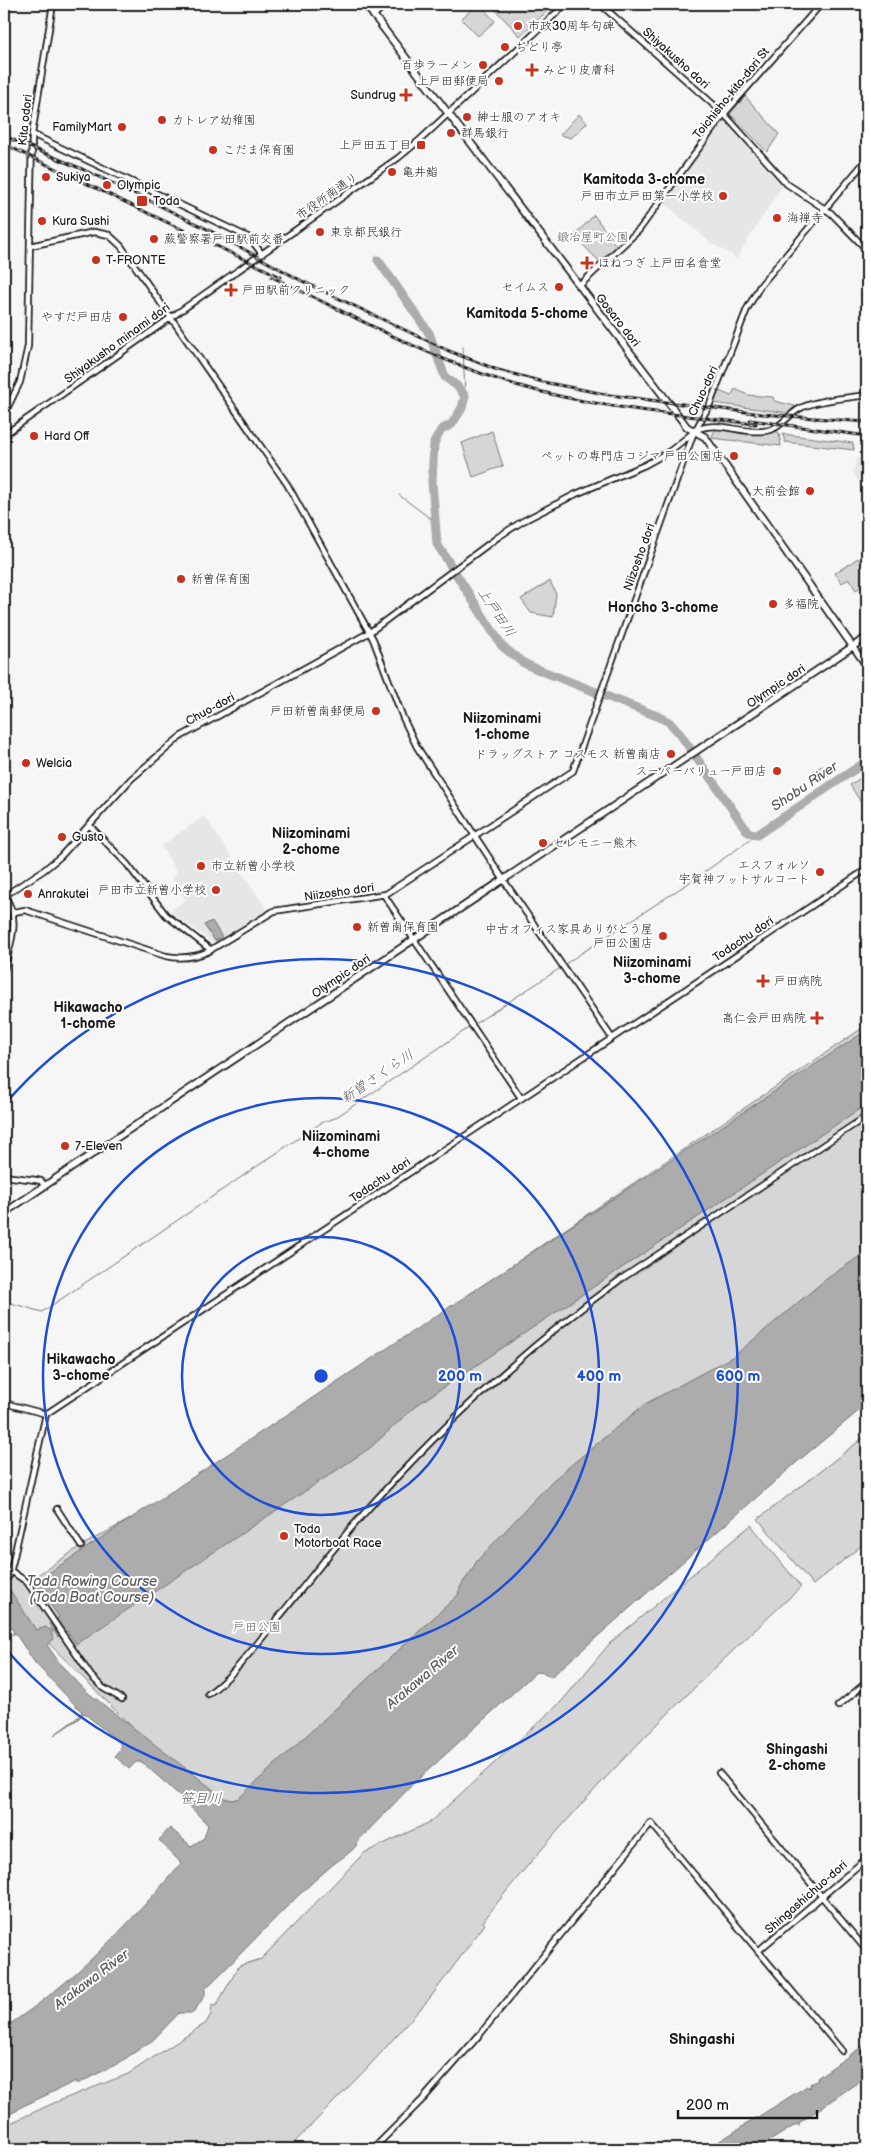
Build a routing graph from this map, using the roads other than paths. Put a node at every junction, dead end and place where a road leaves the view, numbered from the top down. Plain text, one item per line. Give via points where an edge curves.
1 (53, 4) edge
2 (365, 4) edge
3 (386, 4) edge
4 (566, 4) edge
5 (600, 4) edge
6 (820, 4) edge
7 (373, 16) junction
8 (448, 114) junction
9 (724, 114) junction
10 (32, 134) junction
11 (867, 159) edge
12 (824, 210) junction
13 (30, 246) junction
14 (867, 250) edge
15 (262, 254) junction
16 (579, 286) junction
17 (170, 317) junction
18 (867, 395) edge
19 (4, 415) edge
20 (694, 431) junction
21 (4, 435) edge
22 (370, 632) junction
23 (867, 637) edge
24 (853, 647) junction
25 (867, 667) edge
26 (90, 826) junction
27 (475, 836) junction
28 (867, 869) edge
29 (504, 880) junction
30 (384, 895) junction
31 (4, 896) edge
32 (14, 912) junction
33 (414, 940) junction
34 (211, 950) junction
35 (4, 970) edge
36 (612, 1038) junction
37 (521, 1098) junction
38 (867, 1116) edge
39 (4, 1176) edge
40 (45, 1186) junction
41 (4, 1213) edge
42 (4, 1403) edge
43 (46, 1414) junction
44 (57, 1509) dead end
45 (81, 1546) dead end
46 (11, 1570) junction
47 (5, 1579) edge
48 (867, 1614) edge
49 (867, 1622) edge
50 (867, 1682) edge
51 (208, 1694) tunnel mouth
52 (122, 1699) tunnel mouth
53 (838, 1706) dead end
54 (719, 1773) dead end
55 (867, 1858) edge
56 (822, 1896) junction
57 (758, 1951) junction
58 (867, 1951) edge
59 (842, 2051) dead end
60 (373, 2149) edge

1 - 10 street, Kita odori
2 - 7 main road, Gosaro dori
3 - 7 street
4 - 8 street
5 - 9 street, Shiyakusho dori
6 - 9 street, Toichisho-kita-dori St
7 - 8 main road, Gosaro dori
8 - 15 street via 398,158
8 - 16 main road, Gosaro dori
9 - 12 street, Shiyakusho dori via 787,184
9 - 16 street, Toichisho-kita-dori St via 638,230
10 - 13 street, Kita odori
10 - 15 street via 250,238
11 - 12 street, Chuo-dori
12 - 14 street, Shiyakusho dori via 831,213
12 - 20 street, Chuo-dori via 753,297 717,389
13 - 17 street via 90,232 109,235 121,246
13 - 19 street, Kita odori via 28,346 20,382
15 - 17 street
16 - 20 main road, Gosaro dori via 687,427
17 - 21 street, Shiyakusho minami dori
17 - 22 street via 287,484
18 - 20 street via 804,406 769,430 710,425
20 - 22 street, Chuo-dori via 654,461 523,520
20 - 24 main road, Gosaro dori via 705,437
20 - 27 street, Niizosho dori via 573,771
22 - 26 street, Chuo-dori via 180,737 131,779
22 - 27 street via 417,747
23 - 24 main road, Olympic dori
24 - 25 street
24 - 29 main road, Olympic dori
26 - 31 street, Chuo-dori via 51,865
26 - 34 street via 127,864 166,915
27 - 29 street
27 - 30 street, Niizosho dori
28 - 36 street, Todachu dori
29 - 33 main road, Olympic dori
29 - 36 street
30 - 33 street
30 - 34 street, Niizosho dori via 274,911
31 - 32 street
32 - 34 street, Niizosho dori via 25,910 172,957 190,958
32 - 35 street
33 - 37 street
33 - 40 main road, Olympic dori
36 - 37 street, Todachu dori
37 - 43 street, Todachu dori
38 - 51 street via 621,1279 510,1367 371,1506 246,1657
39 - 40 street via 41,1181
40 - 41 main road, Olympic dori
42 - 43 street
43 - 46 street
44 - 45 street
46 - 47 street
46 - 52 street via 27,1582 94,1680
48 - 49 street via 864,1616
50 - 53 street
54 - 56 street
55 - 56 street, Shingashichuo-dori
56 - 57 street, Shingashichuo-dori
56 - 58 street
57 - 59 street
57 - 60 street via 652,1823 481,2033 423,2099

